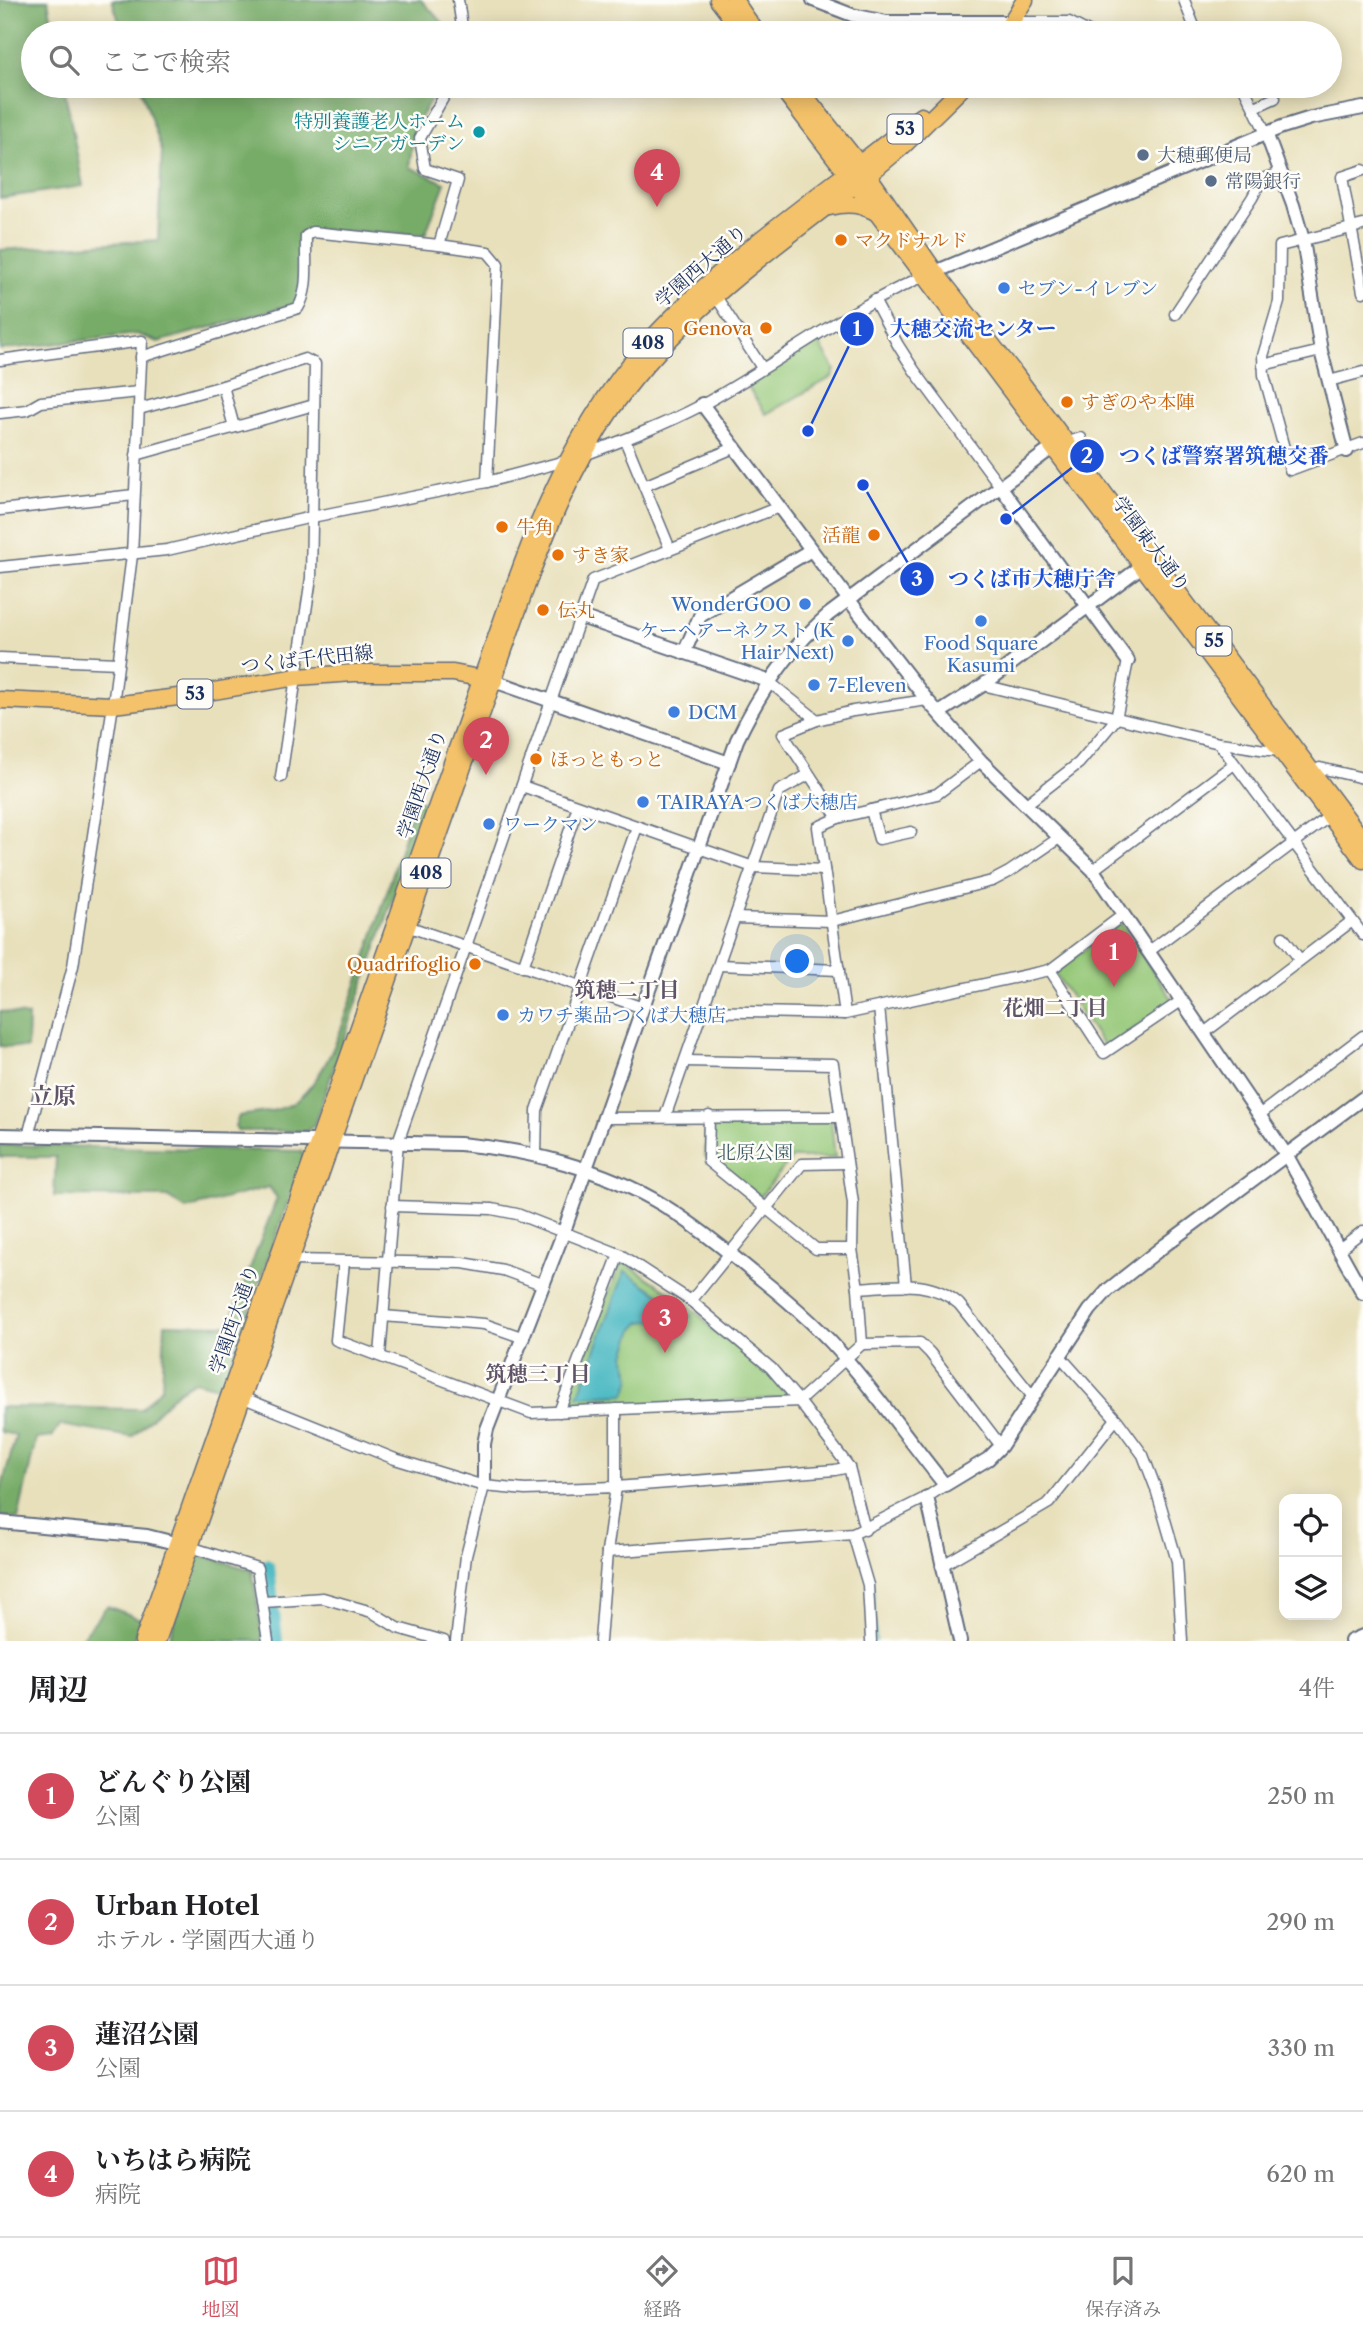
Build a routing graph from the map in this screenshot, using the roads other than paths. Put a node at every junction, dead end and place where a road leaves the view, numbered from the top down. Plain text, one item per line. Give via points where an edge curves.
1 (458, 0) edge
2 (718, 0) edge
3 (734, 0) edge
4 (813, 0) edge
5 (1026, 0) edge
6 (1184, 0) edge
7 (461, 21) edge
8 (734, 21) edge
9 (749, 21) edge
10 (881, 21) edge
11 (1012, 21) edge
12 (1192, 21) edge
13 (443, 98) edge
14 (789, 98) edge
15 (805, 98) edge
16 (940, 98) edge
17 (952, 98) edge
18 (1250, 98) edge
19 (1275, 98) dead end
20 (1255, 107) junction
21 (1363, 108) edge
22 (1266, 133) junction
23 (823, 144) junction
24 (1363, 170) edge
25 (1281, 173) junction
26 (858, 174) junction
27 (822, 201) junction
28 (879, 214) junction
29 (1358, 227) edge
30 (1303, 240) junction
31 (439, 245) junction
32 (1361, 268) edge
33 (929, 274) junction
34 (1363, 292) edge
35 (715, 295) junction
36 (874, 300) junction
37 (1175, 314) dead end
38 (1321, 351) junction
39 (141, 357) junction
40 (0, 360) edge
41 (1264, 365) junction
42 (762, 369) junction
43 (1363, 372) edge
44 (1329, 382) junction
45 (223, 386) junction
46 (139, 392) junction
47 (702, 404) junction
48 (314, 405) junction
49 (139, 409) junction
50 (0, 413) edge
51 (234, 427) junction
52 (1081, 438) dead end
53 (625, 440) junction
54 (1363, 443) edge
55 (1058, 445) junction
56 (736, 447) junction
57 (1346, 451) junction
58 (136, 455) junction
59 (576, 457) junction
60 (487, 482) junction
61 (644, 486) junction
62 (1000, 486) junction
63 (134, 495) junction
64 (779, 507) junction
65 (0, 510) edge
66 (312, 516) junction
67 (670, 550) junction
68 (811, 550) junction
69 (132, 555) junction
70 (1142, 566) junction
71 (0, 567) edge
72 (849, 600) junction
73 (1089, 606) junction
74 (581, 617) junction
75 (684, 653) junction
76 (0, 658) edge
77 (1128, 660) joint
78 (118, 663) junction
79 (296, 677) junction
80 (488, 679) junction
81 (768, 681) junction
82 (983, 685) junction
83 (0, 700) edge
84 (927, 700) junction
85 (552, 701) junction
86 (113, 705) junction
87 (939, 713) junction
88 (1115, 719) junction
89 (817, 720) junction
90 (1219, 743) junction
91 (1281, 750) junction
92 (981, 761) junction
93 (729, 763) junction
94 (1234, 764) junction
95 (1312, 771) junction
96 (808, 775) junction
97 (281, 777) dead end
98 (1363, 778) edge
99 (522, 786) junction
100 (1025, 805) junction
101 (578, 806) junction
102 (871, 810) junction
103 (838, 818) junction
104 (1323, 821) dead end
105 (637, 827) junction
106 (911, 832) dead end
107 (1059, 838) junction
108 (1363, 840) edge
109 (1293, 842) junction
110 (699, 848) junction
111 (1363, 860) edge
112 (753, 867) junction
113 (824, 870) junction
114 (1093, 870) junction
115 (1124, 915) junction
116 (735, 918) junction
117 (832, 921) junction
118 (1352, 921) junction
119 (407, 926) junction
120 (1363, 935) edge
121 (1283, 937) dead end
122 (466, 947) junction
123 (1148, 952) junction
124 (1300, 960) junction
125 (719, 965) junction
126 (523, 967) junction
127 (839, 970) junction
128 (1050, 970) junction
129 (581, 987) junction
130 (1181, 1001) junction
131 (878, 1007) junction
132 (643, 1008) junction
133 (702, 1011) junction
134 (845, 1014) junction
135 (1204, 1033) junction
136 (1363, 1036) edge
137 (685, 1061) junction
138 (1363, 1098) edge
139 (1259, 1115) junction
140 (709, 1116) junction
141 (665, 1117) junction
142 (840, 1117) junction
143 (605, 1118) junction
144 (0, 1135) edge
145 (28, 1136) junction
146 (326, 1141) junction
147 (398, 1142) junction
148 (536, 1155) junction
149 (1287, 1156) junction
150 (847, 1163) junction
151 (586, 1171) junction
152 (392, 1206) junction
153 (766, 1207) junction
154 (564, 1231) junction
155 (1363, 1231) edge
156 (852, 1249) junction
157 (1338, 1250) junction
158 (730, 1252) junction
159 (619, 1254) junction
160 (290, 1261) junction
161 (344, 1262) junction
162 (388, 1262) junction
163 (544, 1285) junction
164 (906, 1286) junction
165 (858, 1287) junction
166 (1363, 1293) edge
167 (691, 1301) junction
168 (383, 1316) junction
169 (524, 1338) junction
170 (862, 1344) junction
171 (380, 1355) junction
172 (1059, 1355) junction
173 (845, 1357) junction
174 (237, 1395) junction
175 (1033, 1397) junction
176 (799, 1401) junction
177 (498, 1402) junction
178 (616, 1409) junction
179 (559, 1412) junction
180 (1116, 1419) junction
181 (1001, 1446) junction
182 (849, 1467) junction
183 (945, 1485) junction
184 (484, 1486) junction
185 (616, 1487) junction
186 (927, 1497) junction
187 (0, 1522) edge
188 (864, 1530) junction
189 (853, 1534) junction
190 (184, 1545) junction
191 (607, 1552) junction
192 (942, 1566) junction
193 (269, 1601) junction
194 (143, 1641) edge
195 (157, 1641) edge
196 (268, 1641) edge
197 (444, 1641) edge
198 (456, 1641) edge
199 (600, 1641) edge
200 (871, 1641) edge
201 (960, 1641) edge
202 (1182, 1641) edge

1 - 7 street
2 - 8 main road
3 - 9 main road
4 - 10 street
5 - 11 main road
6 - 12 street
13 - 31 street via 420,138 425,169 458,180
14 - 23 main road, 学園東大通り
15 - 26 main road, 学園東大通り
16 - 26 main road, 53
17 - 26 main road, 53 via 903,146
18 - 20 street
19 - 20 street
20 - 22 street
21 - 22 street
22 - 25 street
22 - 33 street
23 - 26 main road, 学園東大通り
23 - 27 main road via 829,172
24 - 29 street via 1342,177
25 - 30 street
25 - 37 street via 1262,179
26 - 27 main road, 学園西大通り / 408
26 - 28 main road, 学園東大通り / 55
26 - 33 main road, 学園東大通り / 55
27 - 28 main road via 864,206
27 - 35 main road, 学園西大通り / 408
27 - 59 main road, 学園西大通り / 408 via 709,284 650,341 603,401
28 - 33 main road, 学園東大通り / 55
29 - 30 street
29 - 32 street
30 - 38 street
30 - 41 street via 1280,246 1279,302
31 - 39 street via 313,232 306,236 305,290 298,307
31 - 60 street via 488,252 498,264
32 - 34 street
33 - 36 street
33 - 55 main road, 学園東大通り / 55 via 1015,374
35 - 42 street
35 - 59 main road, 学園西大通り / 408 via 660,348
36 - 42 street
36 - 62 street via 914,370
38 - 41 street
38 - 44 street
39 - 40 street via 142,341
39 - 46 street
41 - 57 street via 1290,470
42 - 47 street
43 - 44 street
44 - 57 street
45 - 48 street via 305,359 315,364
45 - 49 street
45 - 51 street
46 - 49 street
46 - 50 street via 41,402 27,410
47 - 53 street
47 - 56 street
48 - 51 street
48 - 66 street
49 - 58 street
51 - 58 street
52 - 55 street
53 - 59 street
53 - 61 street
54 - 57 street
55 - 62 street
55 - 70 main road, 学園東大通り / 55
55 - 95 main road, 学園東大通り / 55
56 - 61 street
56 - 64 street
58 - 63 street
59 - 60 street
59 - 80 main road, 学園西大通り / 408
60 - 66 street
61 - 67 street
62 - 72 street
62 - 73 street
63 - 65 street
63 - 69 street
64 - 67 street
64 - 68 street
66 - 69 street
66 - 79 street via 311,578
67 - 74 street via 593,580
68 - 72 street
68 - 75 street via 700,616
69 - 71 street
69 - 78 street
70 - 73 street
70 - 91 main road, 学園東大通り / 55
72 - 81 street via 813,629
72 - 84 street
73 - 77 street
73 - 82 street
74 - 75 street
74 - 85 street
75 - 81 street
76 - 78 street
77 - 88 street
78 - 86 street
79 - 80 main road, つくば千代田線 / 53 via 389,672 453,673
79 - 86 main road, つくば千代田線 / 53
79 - 97 street
80 - 85 street
80 - 119 main road, 学園西大通り / 408
80 - 146 main road, 学園西大通り / 408
81 - 89 street
81 - 93 street
82 - 87 street
82 - 88 street
83 - 86 main road, つくば千代田線 / 53
84 - 87 street
84 - 89 street
85 - 93 street
85 - 99 street
86 - 145 street via 73,966
87 - 92 street
88 - 90 street
88 - 100 street via 1079,763
89 - 96 street via 783,734
90 - 91 street
90 - 94 street
91 - 111 main road, 学園東大通り / 55
92 - 100 street
92 - 102 street via 937,794
93 - 110 street
94 - 109 street
94 - 114 street
95 - 98 street via 1320,768
95 - 108 main road, 学園東大通り / 55
96 - 103 street
96 - 112 street via 779,791
99 - 101 street
99 - 122 street
100 - 107 street
101 - 105 street
101 - 126 street
102 - 103 street
102 - 106 street via 879,839
103 - 113 street via 818,827
104 - 109 street
105 - 110 street
105 - 129 street
107 - 114 street
107 - 117 street via 992,881
109 - 118 street
109 - 123 street
110 - 112 street
110 - 132 street
112 - 113 street
112 - 116 street
113 - 117 street
114 - 115 street
115 - 123 street
115 - 128 street
116 - 117 street
116 - 125 street
117 - 127 street
118 - 120 street
118 - 124 street
119 - 122 street
119 - 146 main road, 学園西大通り / 408
121 - 124 street
122 - 126 street
122 - 147 street
123 - 130 street
124 - 135 street
125 - 127 street
125 - 133 street
126 - 129 street
127 - 134 street
128 - 130 street via 1104,1053
128 - 131 street
129 - 132 street
129 - 148 street via 537,1110
130 - 135 street
131 - 134 street
131 - 164 street
132 - 143 street
133 - 134 street
133 - 137 street
135 - 139 street
136 - 139 street
137 - 141 street
137 - 142 street via 833,1064
138 - 149 street
139 - 149 street
140 - 141 street
140 - 142 street
140 - 153 street via 708,1161
141 - 143 street
142 - 150 street
143 - 151 street
144 - 145 street
145 - 146 street
146 - 147 street
146 - 160 main road, 学園西大通り / 408
146 - 174 main road, 学園西大通り / 408
147 - 148 street via 465,1144
147 - 152 street
148 - 151 street
149 - 157 street
149 - 172 street via 1108,1290
150 - 153 street via 802,1164
150 - 156 street via 853,1203
151 - 154 street
151 - 158 street via 663,1205
152 - 154 street via 492,1209
152 - 162 street
153 - 156 street via 816,1249
153 - 158 street
154 - 159 street
154 - 163 street
155 - 157 street
156 - 165 street
157 - 166 street
158 - 167 street
158 - 173 street
159 - 167 street
159 - 179 street
160 - 161 street
160 - 174 main road, 学園西大通り / 408
161 - 162 street
161 - 171 street via 336,1340
162 - 163 street via 463,1264 503,1270
162 - 168 street
163 - 169 street
164 - 165 street
164 - 175 street via 932,1287 949,1295
165 - 170 street
167 - 176 street via 771,1368
168 - 169 street via 484,1324
168 - 171 street
169 - 177 street
170 - 173 street
170 - 181 street via 920,1343
171 - 177 street
172 - 175 street
172 - 180 street
173 - 176 street
173 - 183 street
174 - 184 street via 395,1459
174 - 190 main road, 学園西大通り / 408
175 - 181 street
176 - 178 street
176 - 182 street
177 - 179 street via 531,1413
177 - 184 street via 484,1444
178 - 179 street
178 - 185 street
180 - 192 street via 1049,1503
180 - 202 street via 1143,1455 1170,1532 1177,1561
181 - 183 street
182 - 185 street
182 - 188 street
183 - 186 street
184 - 185 street via 525,1490
184 - 198 street via 466,1556
185 - 191 street
186 - 188 street
186 - 192 street
187 - 190 street via 147,1536
188 - 189 street
189 - 191 street
189 - 200 street via 868,1586
190 - 193 street via 257,1569
190 - 194 main road, 学園西大通り / 408
190 - 195 main road, 学園西大通り / 408
191 - 199 street
192 - 201 street
193 - 196 street
193 - 197 street via 324,1598

